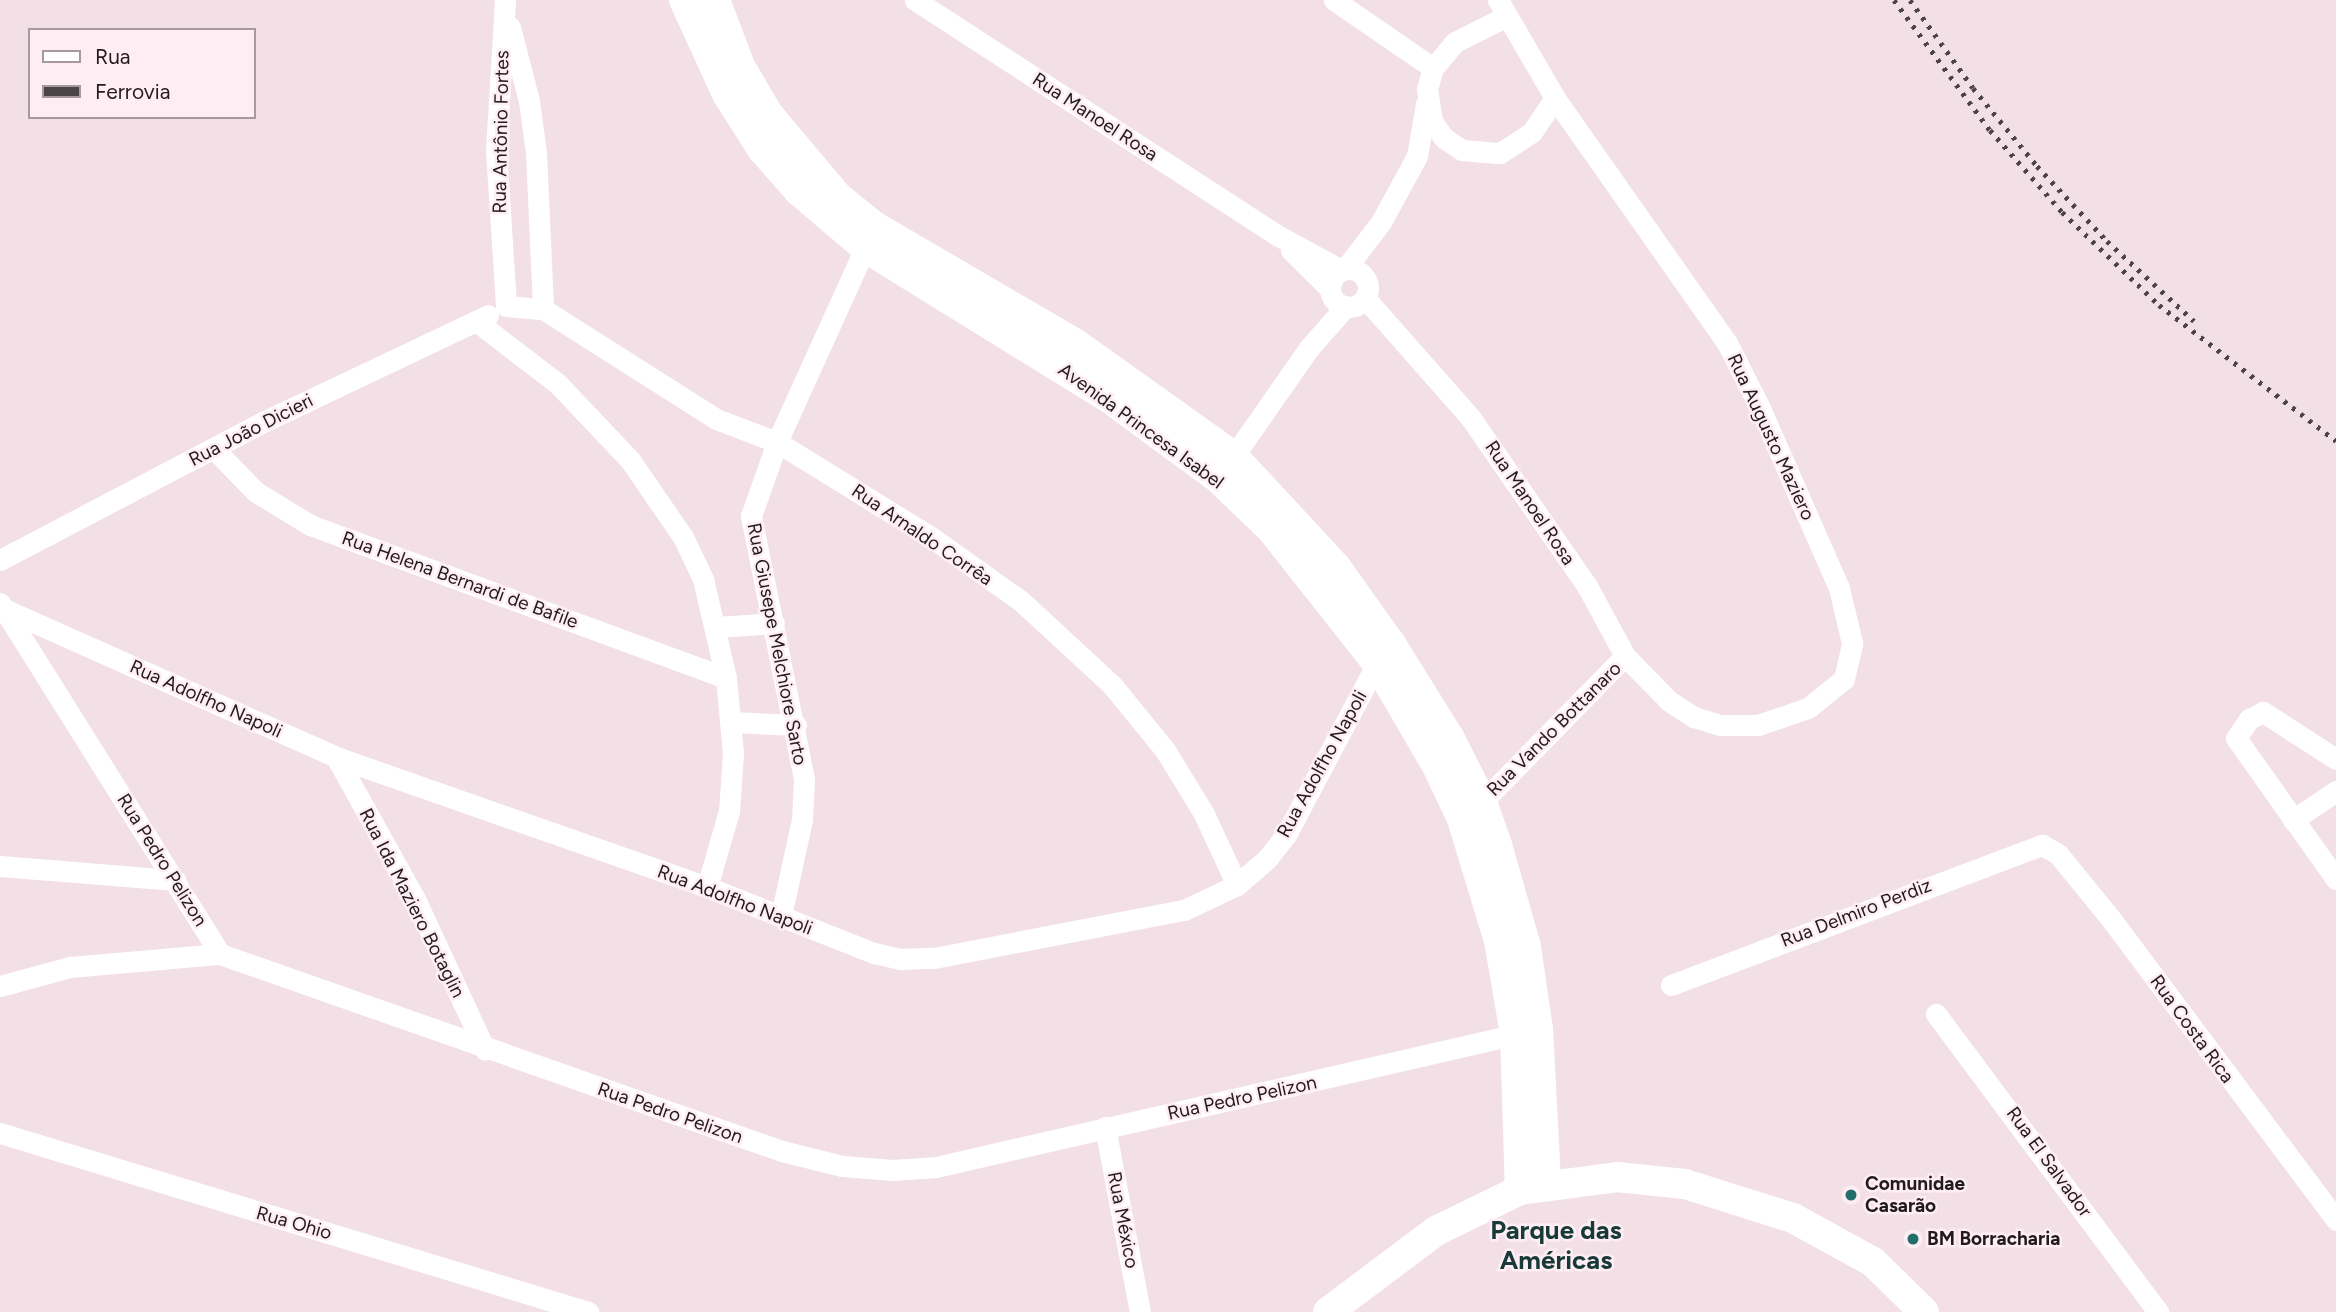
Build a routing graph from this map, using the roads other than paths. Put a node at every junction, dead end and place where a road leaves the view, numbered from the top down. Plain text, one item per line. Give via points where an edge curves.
1 (684, 0) edge
2 (715, 0) edge
3 (915, 0) edge
4 (1335, 0) edge
5 (505, 4) edge
6 (1502, 9) edge
7 (1433, 68) junction
8 (1555, 98) junction
9 (1427, 100) junction
10 (1462, 150) junction
11 (1417, 156) junction
12 (1381, 222) junction
13 (1275, 234) junction
14 (870, 237) junction
15 (1343, 270) junction
16 (1348, 295) junction
17 (506, 306) junction
18 (543, 309) junction
19 (476, 321) junction
20 (777, 442) junction
21 (214, 449) junction
22 (1226, 467) junction
23 (0, 560) edge
24 (2, 606) edge
25 (774, 623) junction
26 (717, 627) junction
27 (1625, 656) junction
28 (1377, 663) junction
29 (726, 678) junction
30 (732, 722) junction
31 (796, 725) junction
32 (336, 757) junction
33 (2336, 759) edge
34 (2336, 791) edge
35 (1482, 802) junction
36 (2293, 820) junction
37 (2042, 845) joint
38 (0, 866) edge
39 (2336, 879) edge
40 (175, 880) junction
41 (1237, 885) junction
42 (707, 887) junction
43 (781, 916) junction
44 (220, 954) junction
45 (1671, 985) dead end
46 (0, 986) edge
47 (1936, 1014) dead end
48 (1527, 1032) junction
49 (485, 1050) junction
50 (1105, 1127) junction
51 (0, 1133) edge
52 (1533, 1187) junction
53 (2336, 1220) edge
54 (588, 1312) edge
55 (1140, 1312) edge
56 (1328, 1312) edge
57 (1924, 1312) edge
58 (2158, 1312) edge

1 - 14 main road, Avenida Princesa Isabel via 727,94 762,149 799,191
2 - 14 main road, Avenida Princesa Isabel via 740,66 768,114
3 - 13 street, Rua Manoel Rosa
4 - 7 street
5 - 17 street, Rua Antônio Fortes via 496,150
5 - 18 street via 529,101 536,153
6 - 7 street via 1462,38
6 - 8 street, Rua Augusto Maziero
7 - 9 street
8 - 10 street via 1518,145 1481,155
8 - 27 street, Rua Augusto Maziero via 1727,343 1839,588 1852,643 1844,679 1832,693 1808,708 1758,726 1721,725 1694,717 1669,701
9 - 10 street via 1432,121 1444,138
9 - 11 street
10 - 11 street via 1436,146
11 - 12 street
12 - 15 street
12 - 16 street
13 - 15 street, Rua Manoel Rosa
13 - 16 street, Rua Manoel Rosa
14 - 20 street, Rua Giusepe Melchiore Sarto
14 - 22 main road, Avenida Princesa Isabel via 1076,344
15 - 16 street
16 - 22 street
16 - 27 street, Rua Manoel Rosa via 1421,360 1510,471 1587,586
17 - 18 street, Rua Arnaldo Corrêa
17 - 19 street, Rua João Dicieri
18 - 20 street, Rua Arnaldo Corrêa via 716,419
19 - 21 street, Rua João Dicieri
19 - 26 street via 558,384 630,460 683,537 703,579
20 - 25 street, Rua Giusepe Melchiore Sarto via 751,516
20 - 41 street, Rua Arnaldo Corrêa via 934,539 1010,594 1112,685 1165,750 1204,814
21 - 23 street, Rua João Dicieri
21 - 29 street, Rua Helena Bernardi de Bafile via 256,492 310,525
22 - 28 main road, Avenida Princesa Isabel
22 - 35 main road, Avenida Princesa Isabel via 1335,567 1450,737
24 - 32 street, Rua Adolfho Napoli
24 - 40 street, Rua Pedro Pelizon
25 - 26 street
25 - 31 street, Rua Giusepe Melchiore Sarto
26 - 29 street
27 - 35 street, Rua Vando Bottanaro
28 - 41 street, Rua Adolfho Napoli via 1286,835
28 - 48 main road, Avenida Princesa Isabel via 1462,819
29 - 30 street
30 - 31 street
30 - 42 street via 729,811
31 - 43 street, Rua Giusepe Melchiore Sarto via 804,779 802,820
32 - 42 street, Rua Adolfho Napoli
32 - 49 street, Rua Ida Maziero Botaglin via 415,899
33 - 36 street via 2271,714 2256,714 2238,733 2238,744
34 - 36 street
35 - 48 main road, Avenida Princesa Isabel via 1526,947
36 - 39 street
37 - 45 street, Rua Delmiro Perdiz
37 - 53 street, Rua Costa Rica via 2058,854 2111,919
38 - 40 street
40 - 44 street, Rua Pedro Pelizon
41 - 43 street, Rua Adolfho Napoli via 1184,910 934,958 874,953
42 - 43 street, Rua Adolfho Napoli
44 - 46 street via 70,967
44 - 49 street, Rua Pedro Pelizon
47 - 58 street, Rua El Salvador
48 - 50 street, Rua Pedro Pelizon
48 - 52 main road, Avenida Princesa Isabel
49 - 50 street, Rua Pedro Pelizon via 782,1151 842,1166 936,1167
50 - 55 street, Rua México
51 - 54 street, Rua Ohio
52 - 56 main road via 1436,1231
52 - 57 main road via 1617,1177 1685,1184 1749,1201 1829,1234 1894,1279

